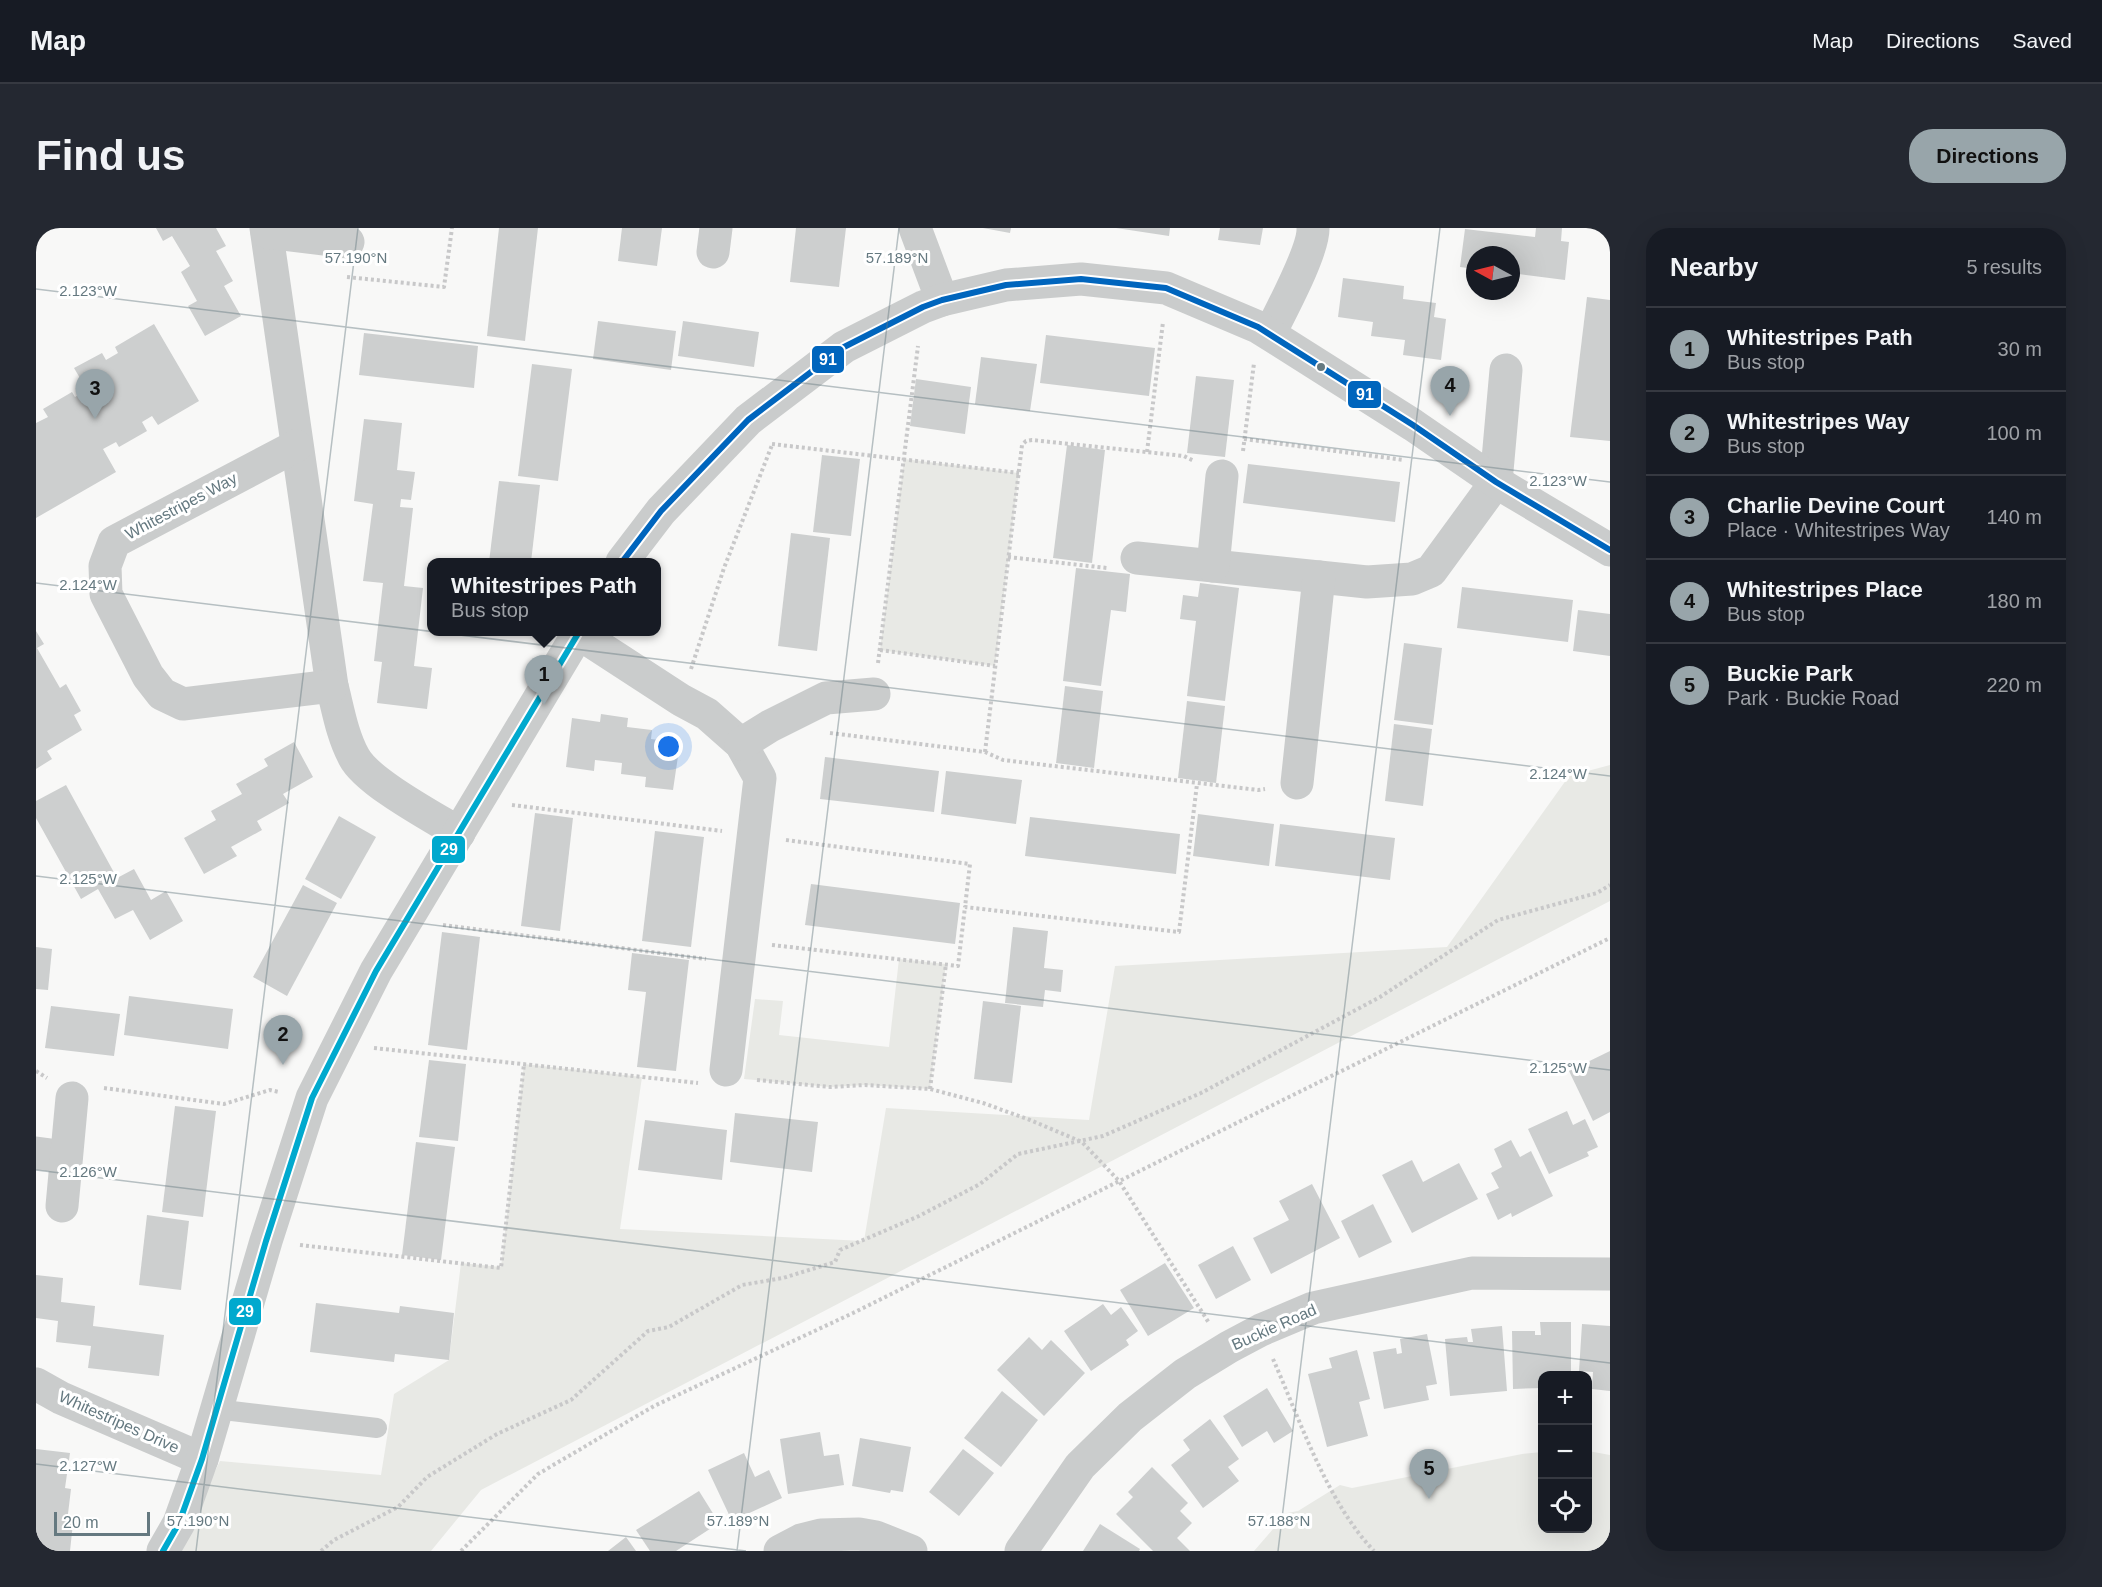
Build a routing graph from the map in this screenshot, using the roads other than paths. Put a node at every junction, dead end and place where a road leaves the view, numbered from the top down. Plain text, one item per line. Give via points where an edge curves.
1 (915, 228) edge
2 (1313, 228) edge
3 (266, 230) edge
4 (348, 242) dead end
5 (933, 303) junction
6 (1264, 330) junction
7 (1506, 370) dead end
8 (296, 446) junction
9 (1222, 476) road end
10 (1496, 482) junction
11 (1610, 550) edge
12 (625, 558) edge
13 (1137, 558) road end
14 (1214, 566) junction
15 (1319, 577) junction
16 (574, 636) edge
17 (584, 636) edge
18 (332, 686) junction
19 (874, 694) road end
20 (741, 744) junction
21 (1297, 783) road end
22 (459, 833) junction
23 (726, 1070) road end
24 (74, 1089) road end
25 (51, 1155) edge
26 (62, 1206) dead end
27 (1610, 1275) edge
28 (36, 1384) edge
29 (215, 1409) junction
30 (377, 1428) dead end
31 (202, 1459) junction
32 (163, 1551) edge
33 (780, 1551) edge
34 (911, 1551) edge
35 (1021, 1551) edge

1 - 5 street
2 - 6 street via 1301,268
3 - 4 street
3 - 8 street
5 - 6 street via 1006,285 1081,279 1166,288
5 - 12 street via 844,347 748,420 661,511
6 - 10 street
7 - 10 street
8 - 18 street
8 - 18 street, Whitestripes Way via 114,542 105,566 105,594 148,676 162,694 183,704
9 - 14 street
10 - 11 street
10 - 15 street via 1431,571 1412,579 1367,582
13 - 14 street
14 - 15 street
15 - 21 street
16 - 22 street via 537,677 479,801
17 - 20 street via 707,714
18 - 22 street via 355,759 372,778
19 - 20 street via 826,698
20 - 23 street via 760,778
22 - 29 street via 376,971 312,1098
24 - 25 street
25 - 26 street
27 - 35 street, Buckie Road via 1472,1273 1313,1308 1261,1330 1185,1374 1130,1417 1080,1466
28 - 31 street, Whitestripes Drive
29 - 30 lane
29 - 31 street
31 - 32 street via 179,1523
33 - 34 street via 801,1539 859,1534

